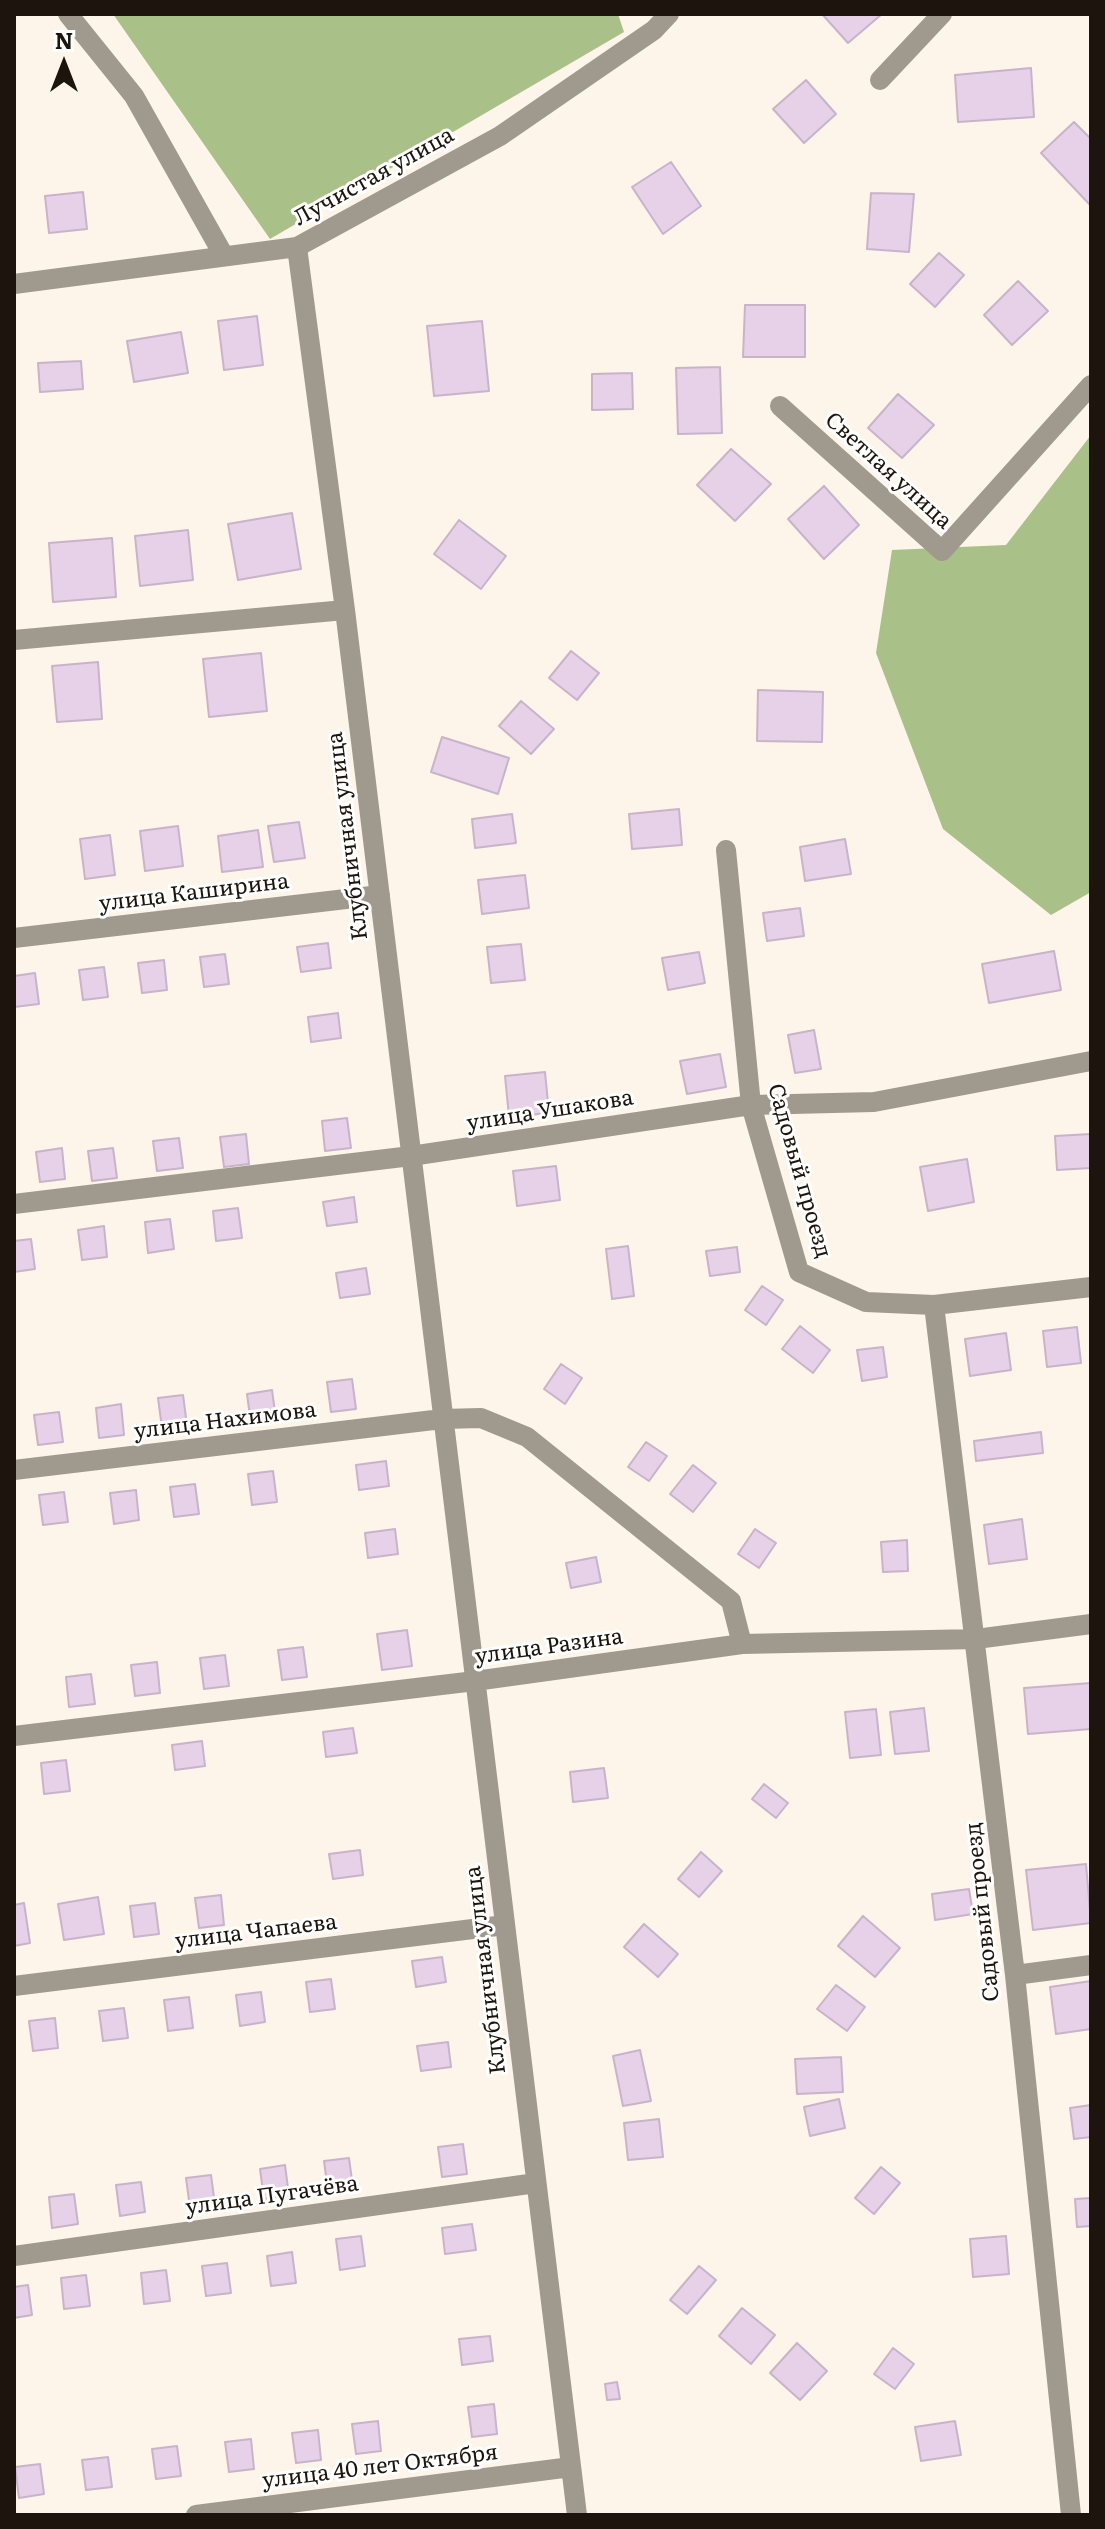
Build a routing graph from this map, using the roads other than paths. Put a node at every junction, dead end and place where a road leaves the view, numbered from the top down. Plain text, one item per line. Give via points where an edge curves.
1 (68, 14) edge
2 (669, 14) edge
3 (942, 14) edge
4 (880, 80) dead end
5 (297, 247) junction
6 (224, 256) junction
7 (14, 284) edge
8 (1091, 385) edge
9 (780, 406) dead end
10 (345, 610) junction
11 (14, 640) edge
12 (726, 850) dead end
13 (380, 895) junction
14 (14, 938) edge
15 (1091, 1061) edge
16 (751, 1105) junction
17 (411, 1156) junction
18 (14, 1204) edge
19 (1091, 1287) edge
20 (934, 1305) junction
21 (442, 1419) junction
22 (14, 1470) edge
23 (1091, 1624) edge
24 (976, 1639) junction
25 (742, 1644) junction
26 (475, 1681) junction
27 (14, 1736) edge
28 (505, 1925) junction
29 (1091, 1965) edge
30 (1015, 1975) junction
31 (14, 1986) edge
32 (536, 2183) junction
33 (14, 2256) edge
34 (571, 2467) junction
35 (196, 2515) edge
36 (577, 2515) edge
37 (1071, 2515) edge

1 - 6 street via 134,96
2 - 5 street, Лучистая улица via 654,30 500,136
3 - 4 street
5 - 6 street, Лучистая улица
5 - 10 street, Клубничная улица
6 - 7 street, Лучистая улица
8 - 9 street, Светлая улица via 942,551
10 - 11 street
10 - 13 street, Клубничная улица
12 - 16 street, Садовый проезд
13 - 14 street, улица Каширина
13 - 17 street, Клубничная улица
15 - 16 street, улица Ушакова via 874,1102
16 - 17 street, улица Ушакова
16 - 20 street, Садовый проезд via 799,1272 866,1302
17 - 18 street, улица Ушакова
17 - 21 street, Клубничная улица
19 - 20 street, Садовый проезд
20 - 24 street, Садовый проезд
21 - 22 street, улица Нахимова
21 - 25 street via 481,1418 527,1437 731,1601
21 - 26 street, Клубничная улица
23 - 24 street, улица Разина
24 - 25 street, улица Разина
24 - 30 street, Садовый проезд
25 - 26 street, улица Разина
26 - 27 street, улица Разина
26 - 28 street, Клубничная улица
28 - 31 street, улица Чапаева
28 - 32 street, Клубничная улица
29 - 30 street
30 - 37 street, Садовый проезд
32 - 33 street, улица Пугачёва
32 - 34 street, Клубничная улица
34 - 35 street, улица 40 лет Октября
34 - 36 street, Клубничная улица

